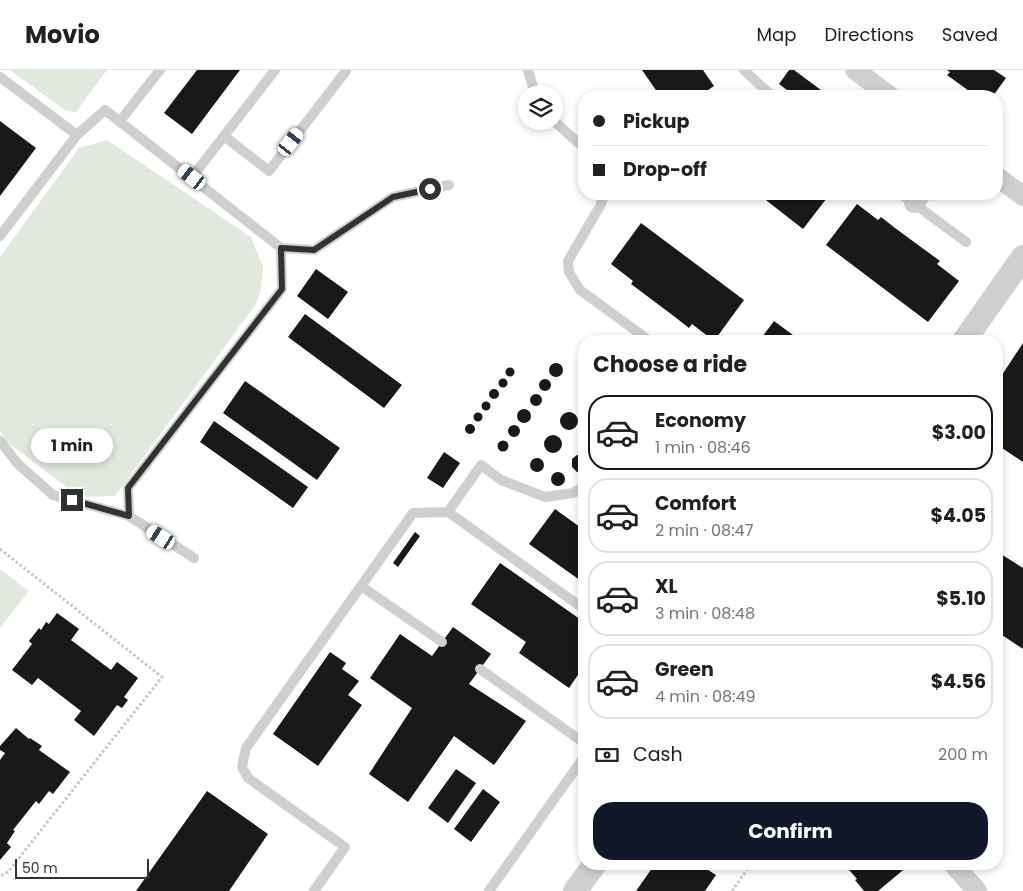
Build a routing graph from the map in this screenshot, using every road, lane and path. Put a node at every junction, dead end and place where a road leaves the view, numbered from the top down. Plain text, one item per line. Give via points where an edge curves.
1 (160, 70) edge
2 (275, 70) edge
3 (345, 70) edge
4 (528, 70) edge
5 (744, 70) edge
6 (855, 70) edge
7 (0, 77) edge
8 (532, 85) edge
9 (766, 90) edge
10 (882, 90) edge
11 (120, 121) junction
12 (563, 128) edge
13 (77, 135) junction
14 (224, 136) junction
15 (578, 142) edge
16 (192, 177) junction
17 (1003, 181) edge
18 (449, 185) dead end
19 (1023, 196) edge
20 (602, 200) edge
21 (916, 200) edge
22 (0, 236) edge
23 (966, 242) dead end
24 (281, 248) junction
25 (1023, 257) edge
26 (642, 335) edge
27 (968, 335) edge
28 (0, 441) edge
29 (578, 490) edge
30 (448, 512) junction
31 (129, 516) junction
32 (0, 549) edge
33 (194, 558) dead end
34 (361, 586) junction
35 (578, 605) edge
36 (442, 642) dead end
37 (480, 669) dead end
38 (578, 739) edge
39 (578, 765) edge
40 (591, 870) edge
41 (747, 870) edge
42 (958, 870) edge
43 (0, 876) edge
44 (314, 891) edge
45 (489, 891) edge
46 (576, 891) edge
47 (732, 891) edge
48 (977, 891) edge

1 - 11 lane
2 - 14 lane
3 - 14 lane via 269,171
4 - 8 lane
5 - 9 lane
6 - 10 street
7 - 13 lane
11 - 13 lane via 105,110
11 - 16 lane
12 - 15 lane
13 - 22 lane
14 - 16 lane
16 - 24 lane
17 - 19 street
18 - 24 lane via 393,197 314,250
20 - 26 lane via 568,261 569,272 580,290
21 - 23 lane
24 - 31 lane via 282,289 128,488
25 - 27 street
28 - 31 lane via 18,464 53,495
29 - 30 lane via 545,498 501,480 481,465
30 - 34 lane via 413,513
30 - 35 lane
31 - 33 lane
32 - 43 path via 162,677 8,872
34 - 36 lane
34 - 44 lane via 246,748 242,767 248,778 345,847
37 - 38 lane
39 - 45 lane
40 - 46 street
41 - 47 path
42 - 48 street

